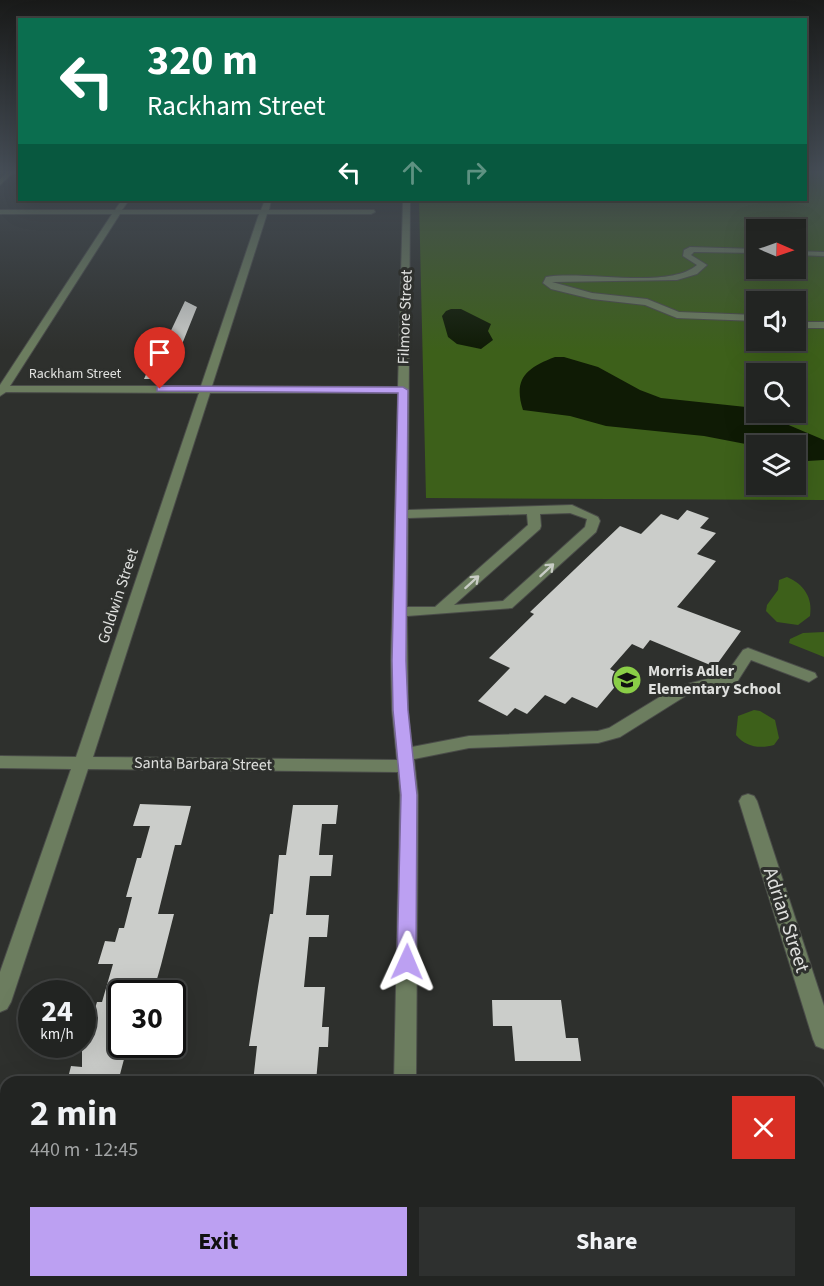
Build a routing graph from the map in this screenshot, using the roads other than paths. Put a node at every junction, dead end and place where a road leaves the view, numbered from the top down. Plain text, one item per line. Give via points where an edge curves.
1 (105, 231) edge
2 (257, 231) edge
3 (406, 231) edge
4 (746, 251) edge
5 (806, 253) edge
6 (824, 254) edge
7 (746, 318) edge
8 (806, 324) edge
9 (824, 325) edge
10 (205, 389) junction
11 (1, 390) edge
12 (403, 390) junction
13 (533, 510) junction
14 (402, 514) junction
15 (439, 611) junction
16 (399, 612) junction
17 (809, 677) dead end
18 (405, 761) junction
19 (0, 762) edge
20 (82, 763) junction
21 (748, 801) dead end
22 (0, 1002) edge
23 (824, 1039) edge
24 (405, 1076) edge

1 - 11 street
2 - 10 street, Goldwin Street
3 - 12 street, Filmore Street
4 - 7 street via 693,249 687,256 703,265 700,270 679,277 611,281 558,277 547,283 592,296 647,302 677,315
5 - 6 street
8 - 9 street
10 - 11 street, Rackham Street
10 - 12 street, Rackham Street
10 - 20 street, Goldwin Street
12 - 14 street, Filmore Street
13 - 14 street
15 -> 13 street via 535,526
15 -> 13 street via 507,605 591,529 594,521 572,509
14 - 16 street, Filmore Street
15 - 16 street
16 - 18 street, Filmore Street
17 - 18 street, Santa Barbara Street via 748,653 731,678 682,691 614,733 598,737 469,742
18 - 20 street, Santa Barbara Street
18 - 24 street, Filmore Street via 409,795
19 - 20 street, Santa Barbara Street
20 - 22 street, Goldwin Street
21 - 23 street, Adrian Street

